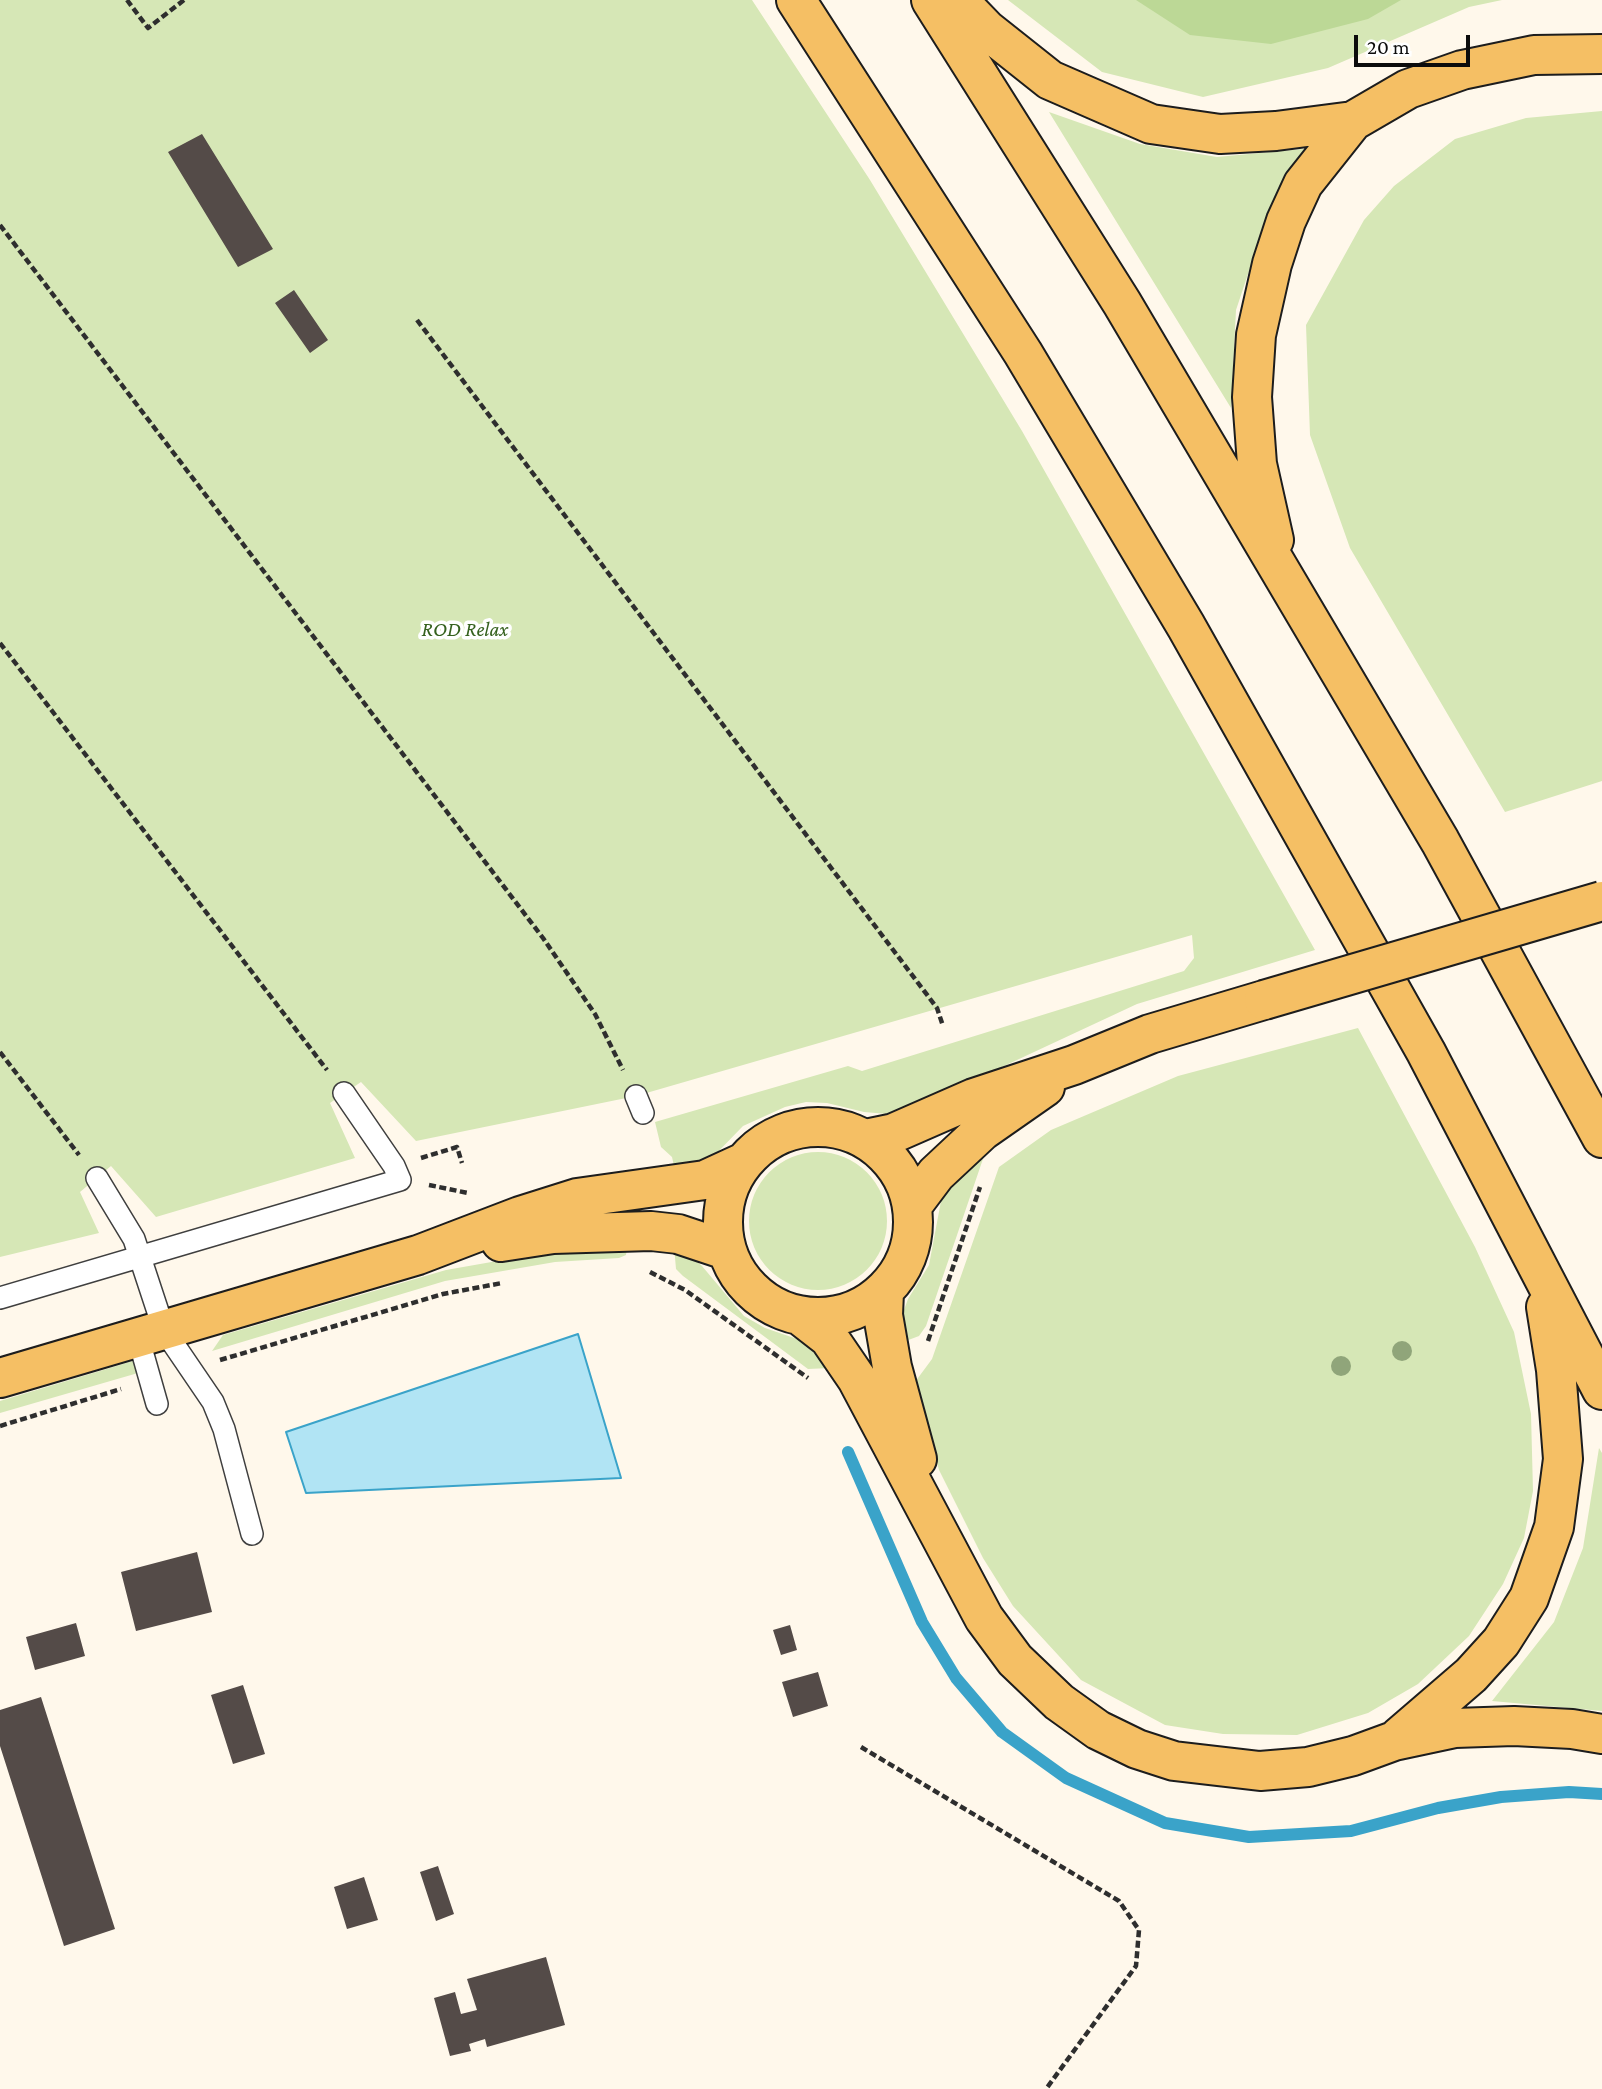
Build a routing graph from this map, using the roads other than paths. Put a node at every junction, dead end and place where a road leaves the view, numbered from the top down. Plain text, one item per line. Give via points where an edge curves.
1 (796, 0) edge
2 (931, 0) edge
3 (958, 0) edge
4 (1602, 54) edge
5 (1353, 121) junction
6 (1282, 574) junction
7 (1602, 901) edge
8 (1074, 1065) junction
9 (344, 1093) road end
10 (1602, 1138) edge
11 (865, 1139) junction
12 (742, 1163) junction
13 (97, 1178) road end
14 (912, 1206) junction
15 (726, 1250) junction
16 (418, 1255) junction
17 (141, 1257) junction
18 (1541, 1277) junction
19 (884, 1292) junction
20 (0, 1298) edge
21 (802, 1317) junction
22 (151, 1333) junction
23 (875, 1373) junction
24 (0, 1378) edge
25 (1602, 1390) edge
26 (157, 1404) dead end
27 (252, 1534) dead end
28 (1602, 1734) edge
29 (1394, 1741) junction

1 - 18 main road via 1023,353 1186,626 1426,1052
2 - 6 main road via 1122,303
3 - 5 main road via 987,30 1050,80 1151,124 1220,134
4 - 5 main road via 1534,55 1462,70 1408,89
5 - 6 main road via 1303,184 1286,221 1256,335 1252,397 1257,464
6 - 10 main road via 1440,841
7 - 8 main road, bridge via 1150,1034
8 - 11 main road via 974,1098 894,1133
8 - 14 main road via 982,1131 936,1174
9 - 17 lane via 400,1180
11 - 12 main road via 839,1129 786,1132 762,1144
11 - 14 main road via 896,1167
12 - 15 main road via 723,1205
12 - 16 main road via 705,1180 577,1198
13 - 17 lane
14 - 19 main road via 908,1252
15 - 16 main road via 678,1234 606,1231 553,1234
15 - 21 main road via 737,1275 755,1295
16 - 22 main road
17 - 20 lane
17 - 22 lane
18 - 25 main road
18 - 29 main road via 1556,1370 1563,1459 1553,1527 1528,1598 1501,1642 1471,1675
19 - 21 main road via 846,1314
19 - 23 main road
21 - 23 main road
22 - 24 main road
22 - 26 lane via 150,1381
22 - 27 lane via 190,1369 212,1402 224,1429
23 - 29 main road via 934,1525 984,1618 1015,1660 1059,1702 1098,1730 1174,1761 1260,1771 1308,1767
28 - 29 main road via 1560,1728 1478,1727

